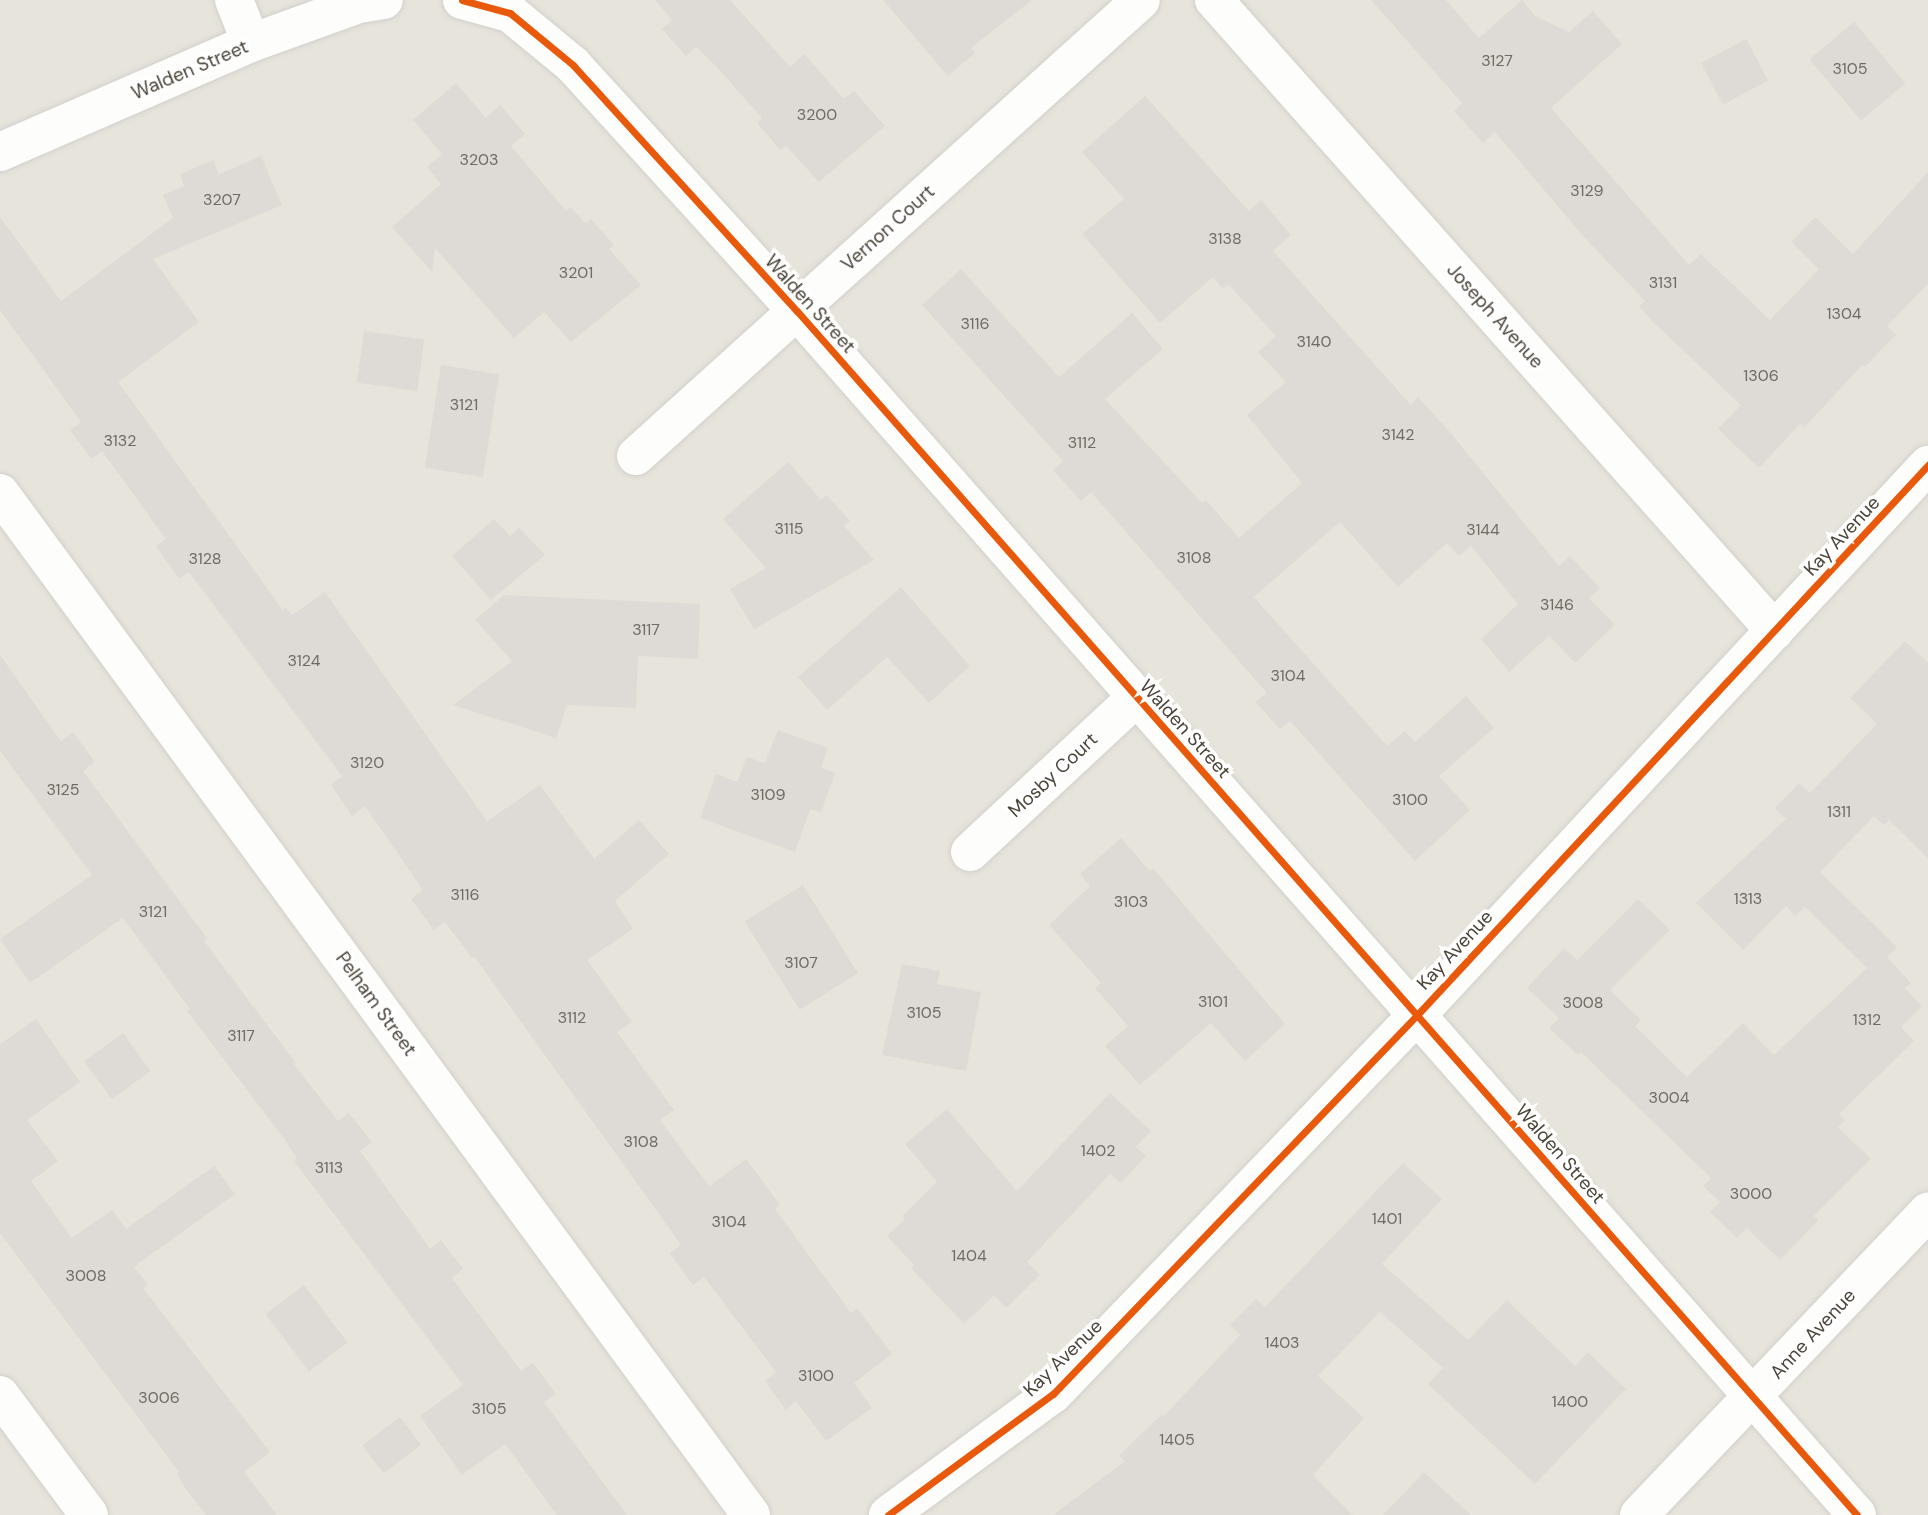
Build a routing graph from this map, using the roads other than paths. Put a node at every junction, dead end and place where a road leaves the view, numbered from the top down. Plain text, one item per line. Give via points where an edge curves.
1 (234, 0) edge
2 (384, 0) edge
3 (462, 0) edge
4 (1141, 0) edge
5 (1214, 0) edge
6 (251, 43) junction
7 (0, 152) edge
8 (797, 311) junction
9 (636, 456) dead end
10 (1928, 465) edge
11 (0, 493) edge
12 (1775, 631) junction
13 (1136, 698) junction
14 (971, 852) dead end
15 (1417, 1014) junction
16 (1928, 1212) edge
17 (0, 1395) edge
18 (1753, 1398) junction
19 (89, 1515) edge
20 (751, 1515) edge
21 (888, 1515) edge
22 (1639, 1515) edge
23 (1857, 1515) edge

1 - 6 street
2 - 6 street, Walden Street via 359,4
3 - 8 street, Walden Street via 510,13 573,65
4 - 8 street, Vernon Court
5 - 12 street, Joseph Avenue
6 - 7 street, Walden Street
8 - 9 street, Vernon Court
8 - 13 street, Walden Street
10 - 12 street, Kay Avenue
11 - 20 street, Pelham Street
12 - 15 street, Kay Avenue
13 - 14 street, Mosby Court
13 - 15 street, Walden Street
15 - 18 street, Walden Street
15 - 21 street, Kay Avenue via 1053,1394
16 - 18 street, Anne Avenue
17 - 19 street
18 - 22 street, Anne Avenue
18 - 23 street, Walden Street

